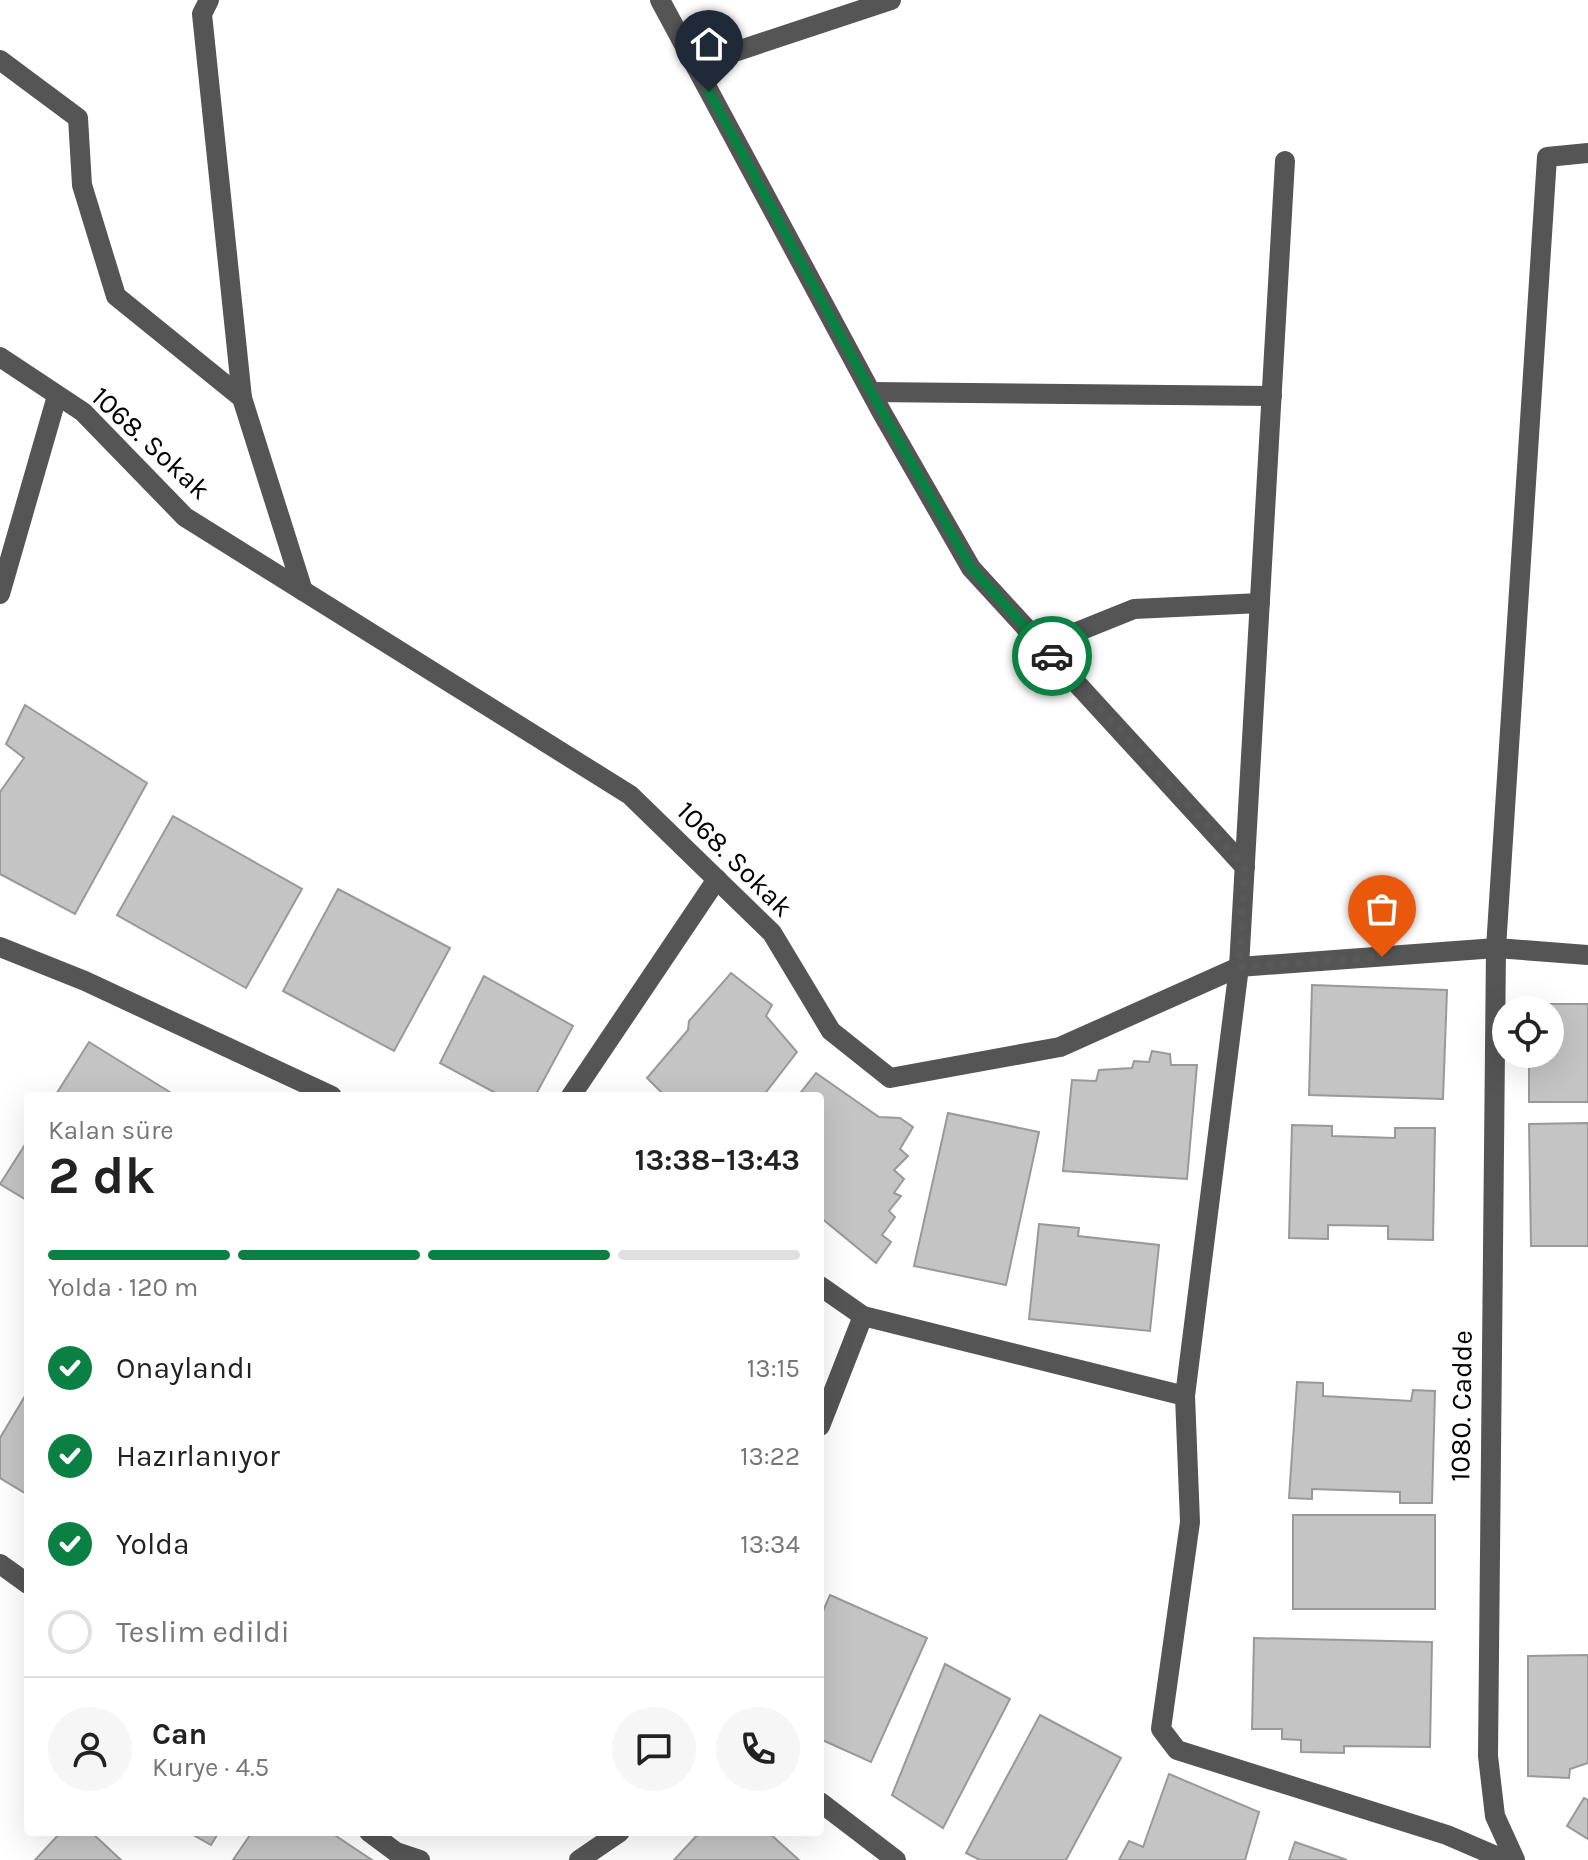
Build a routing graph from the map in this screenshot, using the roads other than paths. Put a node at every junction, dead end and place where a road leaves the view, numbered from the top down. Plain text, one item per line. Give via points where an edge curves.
1 (209, 0) edge
2 (660, 0) edge
3 (891, 0) edge
4 (0, 60) edge
5 (695, 65) junction
6 (1588, 153) edge
7 (1285, 161) dead end
8 (0, 357) edge
9 (871, 392) junction
10 (57, 396) junction
11 (1272, 396) junction
12 (242, 398) junction
13 (303, 591) junction
14 (0, 594) edge
15 (1260, 603) junction
16 (1042, 646) junction
17 (1245, 867) junction
18 (717, 879) junction
19 (0, 947) edge
20 (1496, 948) junction
21 (1588, 955) edge
22 (1239, 967) junction
23 (323, 1092) edge
24 (574, 1092) edge
25 (824, 1289) edge
26 (863, 1316) junction
27 (1185, 1396) junction
28 (824, 1416) edge
29 (0, 1564) edge
30 (24, 1581) edge
31 (824, 1805) edge
32 (374, 1836) edge
33 (614, 1836) edge
34 (420, 1860) edge
35 (579, 1860) edge
36 (896, 1860) edge
37 (1505, 1860) edge
38 (1515, 1860) edge

1 - 12 street via 202,14
2 - 5 street
3 - 5 street
4 - 12 street via 78,118 82,185 116,296
5 - 9 street
6 - 20 street, 1080. Cadde via 1547,157
7 - 11 street
8 - 10 street, 1068. Sokak
9 - 11 street
9 - 16 street via 971,568
10 - 13 street, 1068. Sokak via 83,412 185,517
10 - 14 street
11 - 15 street
12 - 13 street
13 - 18 street, 1068. Sokak via 630,795
15 - 16 street via 1134,609
15 - 17 street
16 - 17 street
17 - 22 street
18 - 22 street, 1068. Sokak via 772,933 831,1031 890,1078 1060,1047
18 - 24 street
19 - 23 street
20 - 21 street, 1068. Sokak
20 - 22 street, 1068. Sokak
20 - 38 street, 1080. Cadde via 1488,1740 1495,1816
22 - 27 street
25 - 26 street
26 - 27 street
26 - 28 street
27 - 37 street via 1190,1522 1161,1729 1177,1750 1447,1835
29 - 30 street
31 - 36 street
32 - 34 street via 396,1852
33 - 35 street

